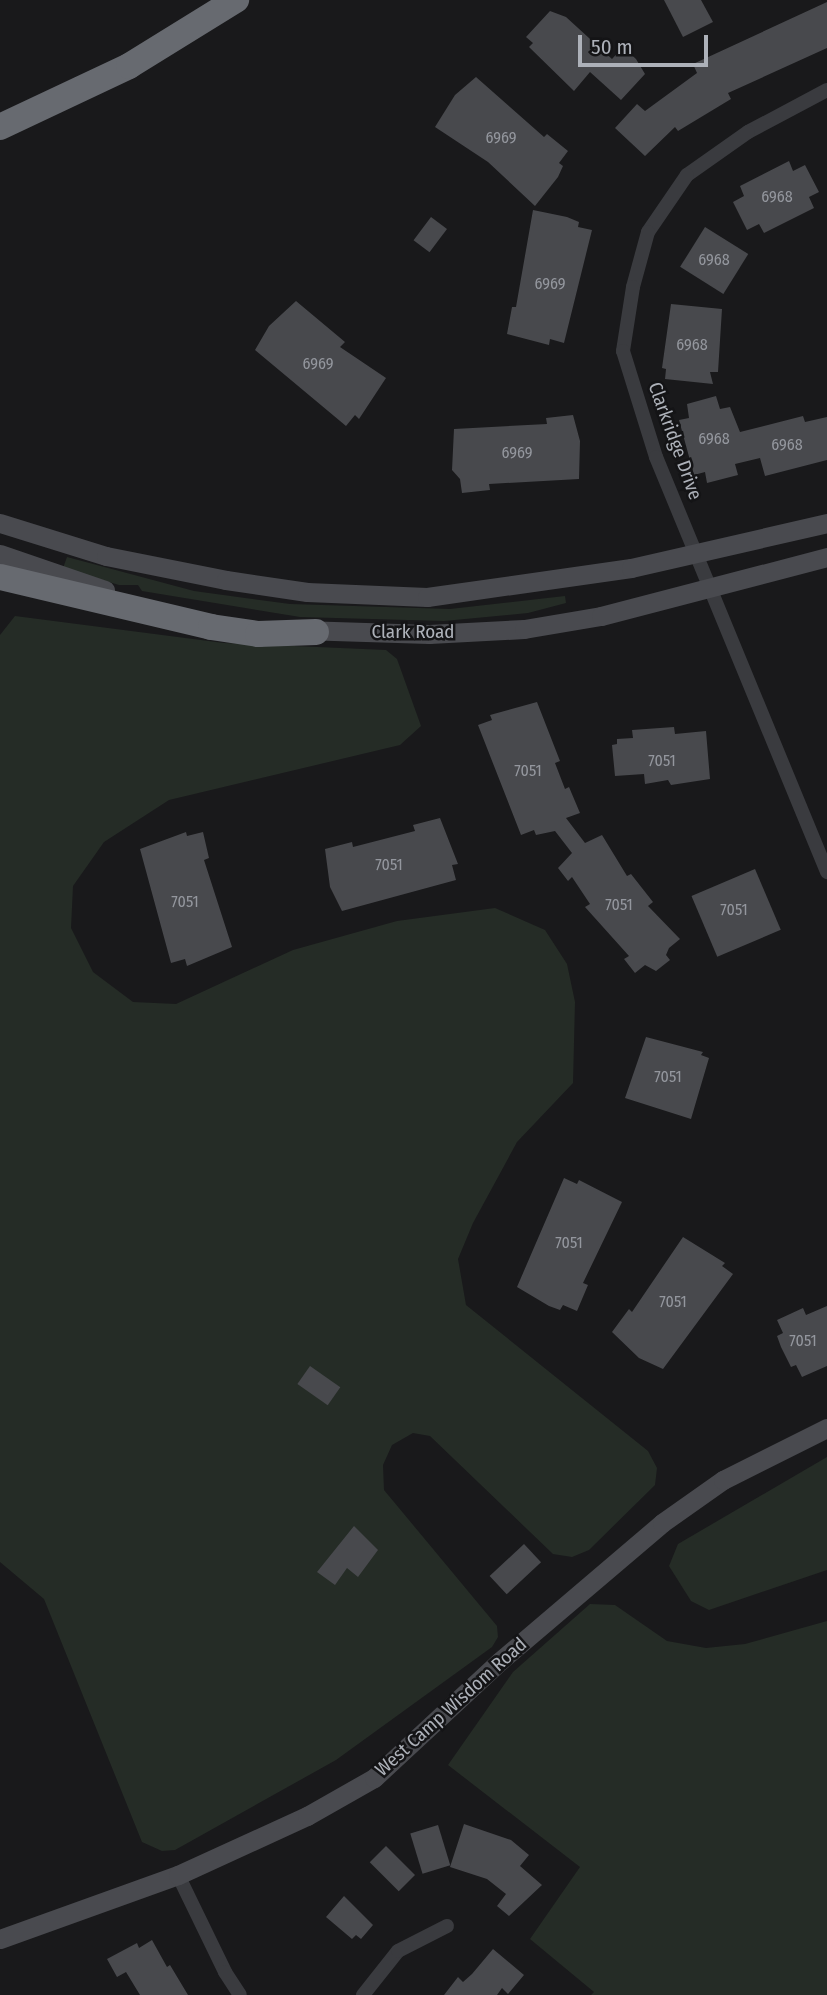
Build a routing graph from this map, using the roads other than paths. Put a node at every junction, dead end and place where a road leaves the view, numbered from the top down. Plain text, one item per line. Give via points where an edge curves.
1 (236, 0) edge
2 (827, 90) edge
3 (0, 127) edge
4 (0, 523) edge
5 (827, 523) edge
6 (0, 554) edge
7 (699, 554) junction
8 (827, 557) edge
9 (0, 577) edge
10 (711, 584) junction
11 (316, 632) junction
12 (827, 872) edge
13 (827, 1428) edge
14 (178, 1875) junction
15 (447, 1926) dead end
16 (0, 1939) edge
17 (240, 1995) edge
18 (362, 1995) edge

1 - 3 highway via 129,66
2 - 7 street, Clarkridge Drive via 748,132 687,175 645,243 623,351 656,457
4 - 7 main road, Clark Road via 46,541 157,568 307,592 382,597 475,593
5 - 7 main road, Clark Road
6 - 11 main road, Clark Road via 51,574 156,603
7 - 10 street, Clarkridge Drive
8 - 10 main road, Clark Road
9 - 11 highway via 211,627 258,634
10 - 11 main road, Clark Road via 601,616 524,629 429,634
10 - 12 street, Clarkridge Drive
13 - 14 main road, West Camp Wisdom Road via 723,1480 662,1523 500,1661 374,1777 307,1816
14 - 16 main road, West Camp Wisdom Road
14 - 17 street
15 - 18 street via 398,1951

